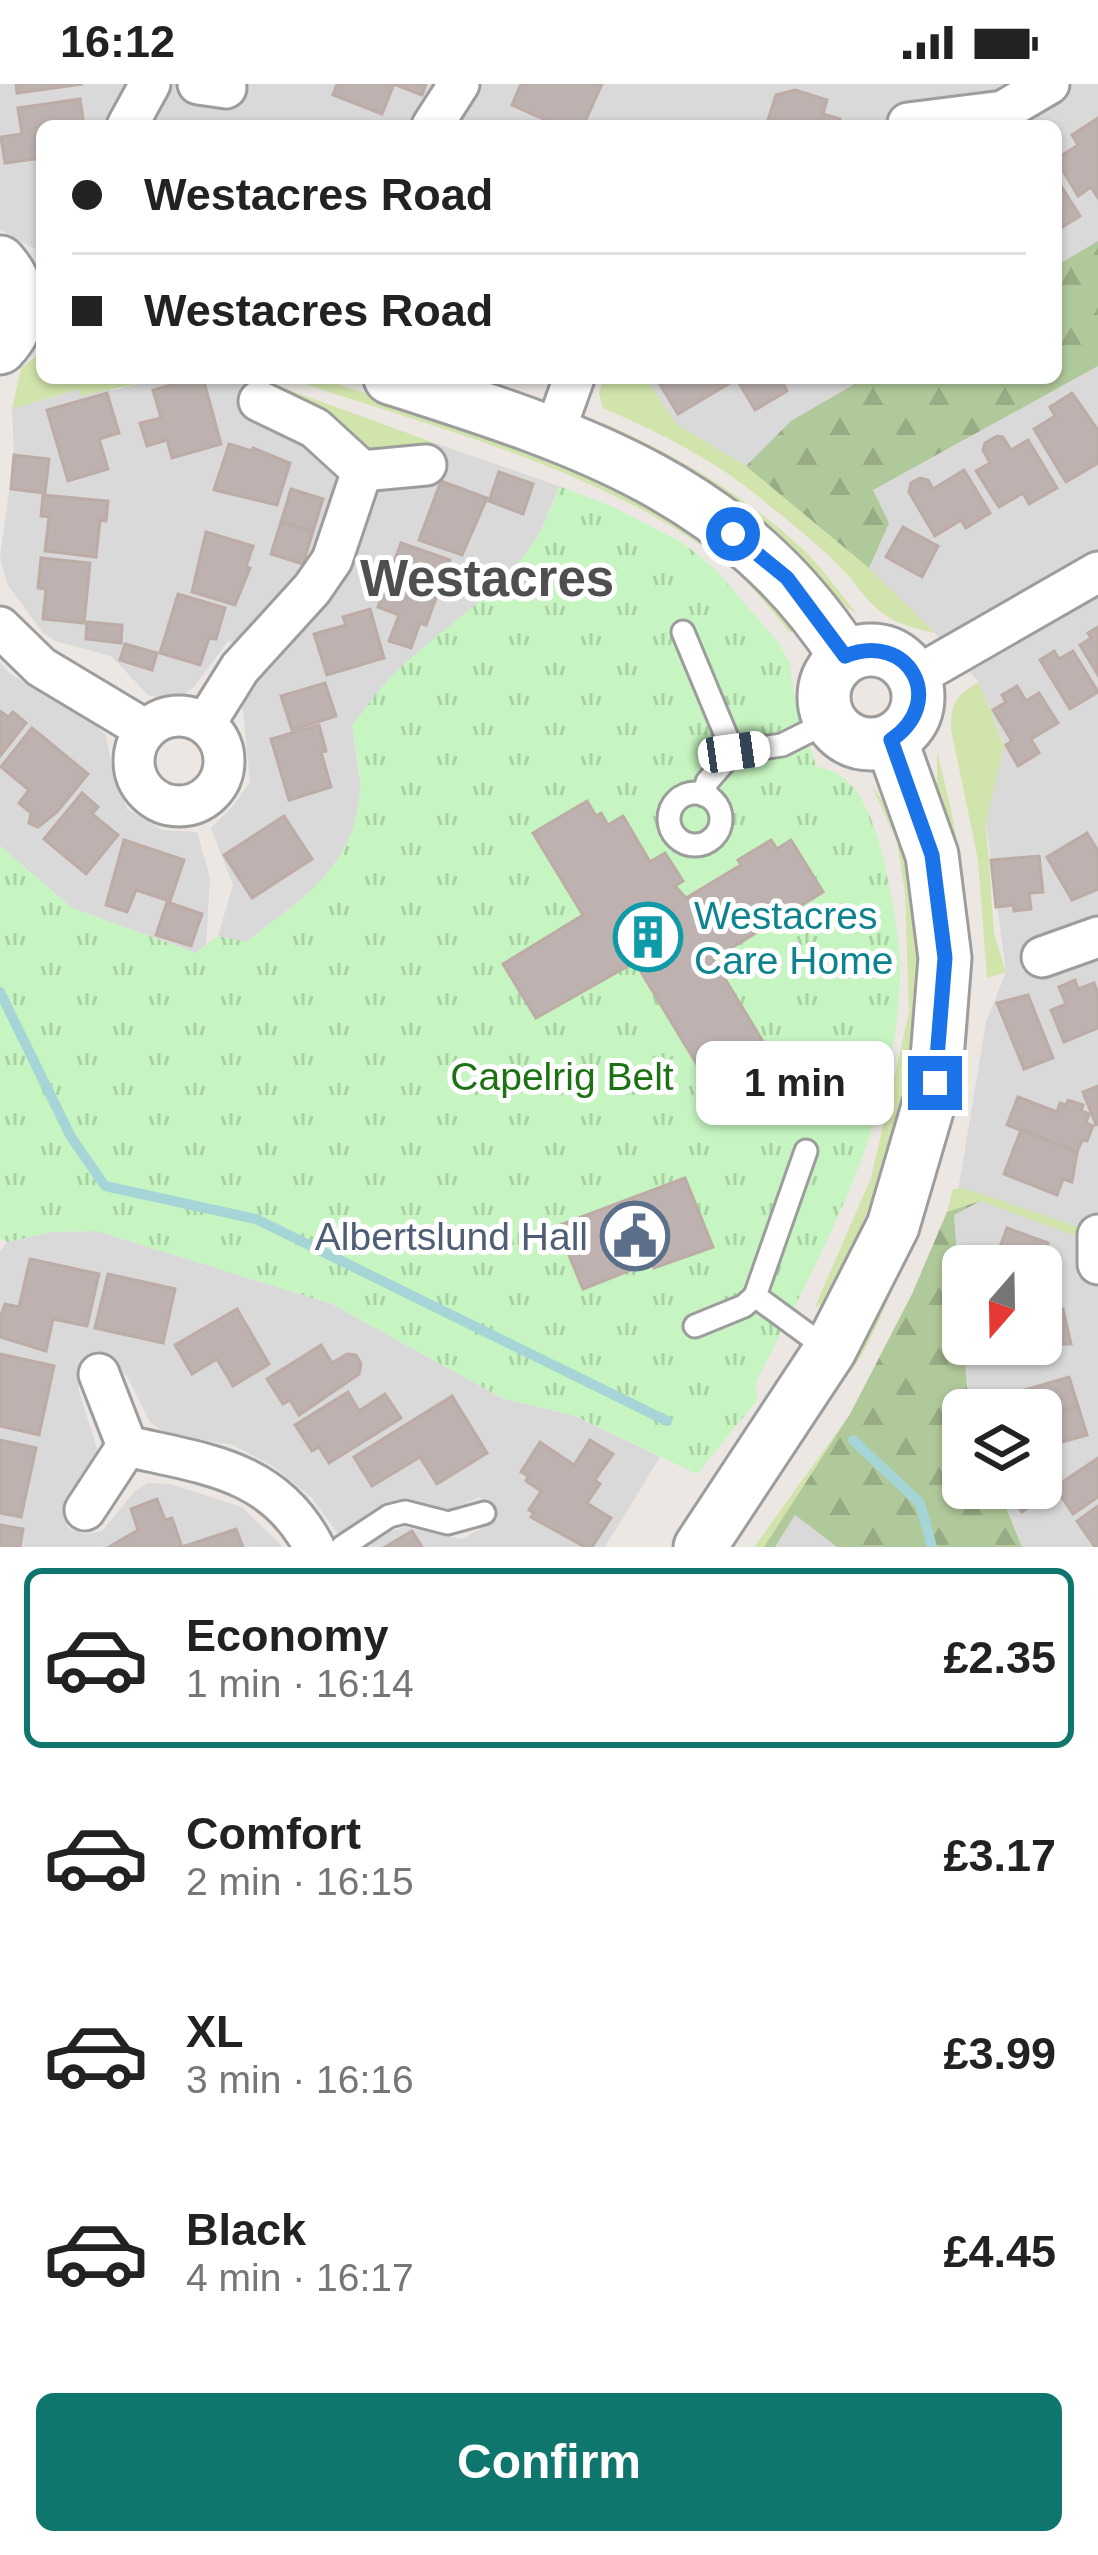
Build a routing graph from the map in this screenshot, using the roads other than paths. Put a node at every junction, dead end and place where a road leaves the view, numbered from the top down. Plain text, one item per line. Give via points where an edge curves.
1 (150, 84) edge
2 (459, 84) edge
3 (1049, 84) edge
4 (907, 111) edge
5 (130, 120) edge
6 (435, 120) edge
7 (21, 286) edge
8 (0, 348) edge
9 (409, 384) edge
10 (572, 384) edge
11 (259, 400) dead end
12 (555, 431) junction
13 (426, 465) dead end
14 (362, 471) junction
15 (1098, 572) edge
16 (0, 627) edge
17 (683, 632) dead end
18 (845, 656) junction
19 (915, 677) junction
20 (830, 721) junction
21 (205, 724) junction
22 (146, 730) junction
23 (891, 740) junction
24 (734, 752) junction
25 (704, 795) dead end
26 (1098, 937) edge
27 (1042, 957) dead end
28 (806, 1150) dead end
29 (1098, 1235) edge
30 (1098, 1264) edge
31 (755, 1296) junction
32 (695, 1326) dead end
33 (830, 1351) junction
34 (99, 1374) dead end
35 (127, 1447) junction
36 (85, 1510) dead end
37 (484, 1513) dead end
38 (314, 1547) edge
39 (342, 1547) edge
40 (700, 1547) edge

1 - 5 street
2 - 6 street
3 - 4 street via 1003,111
7 - 8 street via 15,329
9 - 12 street
10 - 12 street
11 - 14 street via 315,428
12 - 18 street via 706,511 787,578
13 - 14 street
14 - 21 street via 332,560 240,668
15 - 19 street
16 - 22 street via 41,667
17 - 24 lane
18 - 19 street via 892,653
18 - 20 street via 824,693
19 - 23 street via 913,720
20 - 23 street via 850,740
20 - 24 lane via 782,745
21 - 22 street via 168,717
21 - 22 street via 221,745 223,772 208,794 182,806 153,797 135,773
23 - 33 street via 932,855 945,958 935,1083 892,1226
24 - 25 lane
26 - 27 street
28 - 31 lane
29 - 30 street
31 - 32 lane
31 - 33 lane
33 - 40 street
34 - 35 street
35 - 36 street
35 - 38 street via 237,1471 274,1497
37 - 39 lane via 448,1523 405,1512

